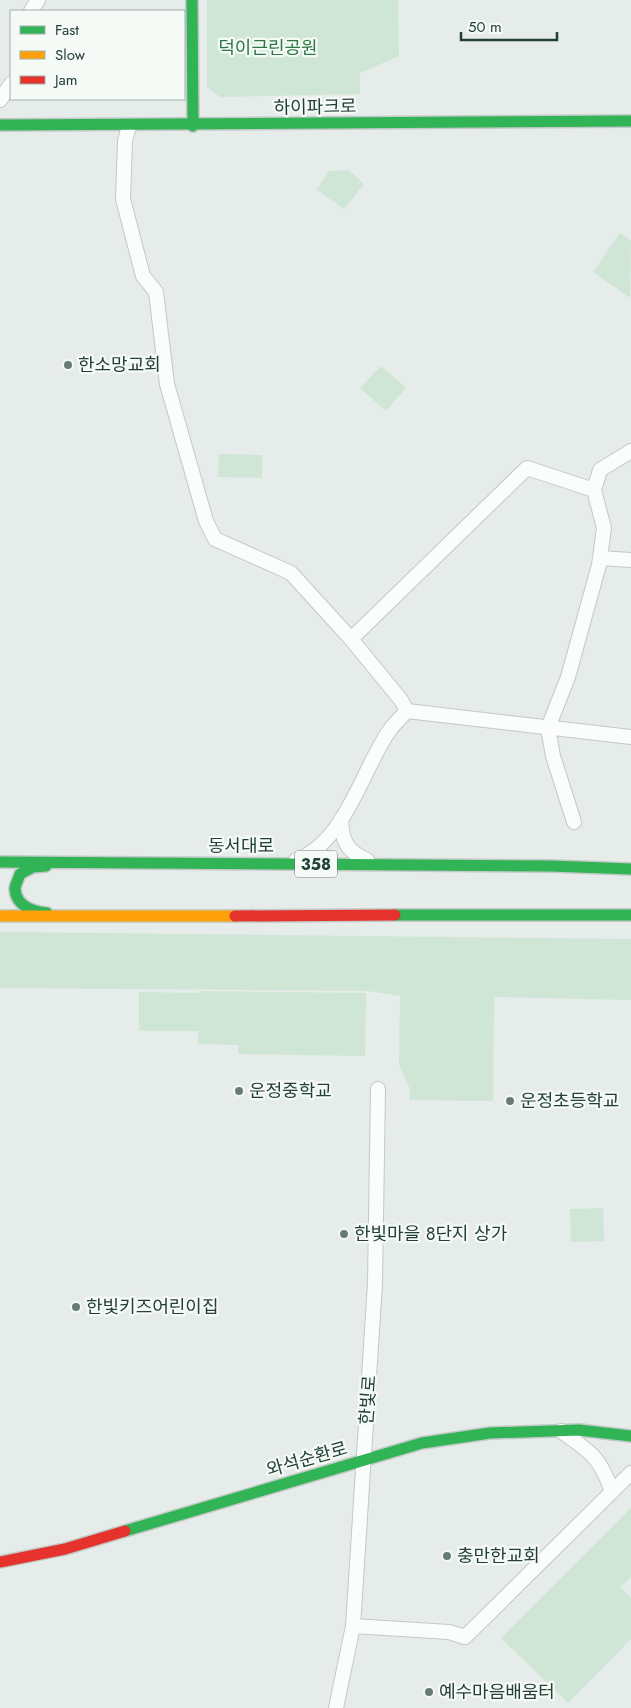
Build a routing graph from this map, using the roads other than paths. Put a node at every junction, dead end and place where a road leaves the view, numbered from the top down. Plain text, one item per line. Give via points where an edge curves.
1 (192, 0) edge
2 (10, 85) edge
3 (0, 100) edge
4 (631, 121) edge
5 (0, 125) edge
6 (129, 126) junction
7 (193, 126) junction
8 (631, 451) edge
9 (594, 490) junction
10 (600, 558) junction
11 (631, 560) edge
12 (351, 638) junction
13 (407, 711) junction
14 (548, 728) junction
15 (631, 737) edge
16 (340, 819) junction
17 (574, 822) dead end
18 (0, 862) edge
19 (73, 863) junction
20 (277, 864) junction
21 (396, 865) junction
22 (631, 867) edge
23 (0, 916) edge
24 (71, 916) junction
25 (631, 917) edge
26 (378, 1090) dead end
27 (561, 1430) junction
28 (631, 1436) edge
29 (364, 1460) junction
30 (631, 1473) edge
31 (612, 1492) junction
32 (0, 1562) edge
33 (353, 1626) junction
34 (336, 1708) edge

1 - 7 main road
2 - 3 street
4 - 7 main road, 하이파크로
5 - 6 main road, 하이파크로
6 - 7 main road, 하이파크로
6 - 12 street via 125,141 123,199 143,276 156,292 167,384 206,521 215,539 291,573
8 - 9 street via 600,470
9 - 10 street via 604,528
9 - 12 street via 527,468
10 - 11 street
10 - 14 street via 568,677
12 - 13 street
13 - 14 street
13 - 16 street via 389,731
14 - 15 street
14 - 17 street via 553,756
16 - 20 street via 316,850
16 - 21 street via 346,848 368,861
18 - 19 main road, 동서대로 / 358
19 - 20 main road, 동서대로 / 358
19 - 24 main road via 33,867 20,874 15,889 20,903 35,912
20 - 21 main road, 동서대로 / 358
21 - 22 main road, 동서대로 / 358
23 - 24 main road
24 - 25 main road
26 - 29 street, 한빛로 via 375,1283
27 - 28 main road, 와석순환로
27 - 29 main road, 와석순환로 via 490,1433 432,1442
27 - 31 street via 590,1452 604,1468
29 - 32 main road, 와석순환로 via 65,1548
29 - 33 street, 한빛로
30 - 31 street
31 - 33 street via 465,1637 449,1632
33 - 34 street, 한빛로

